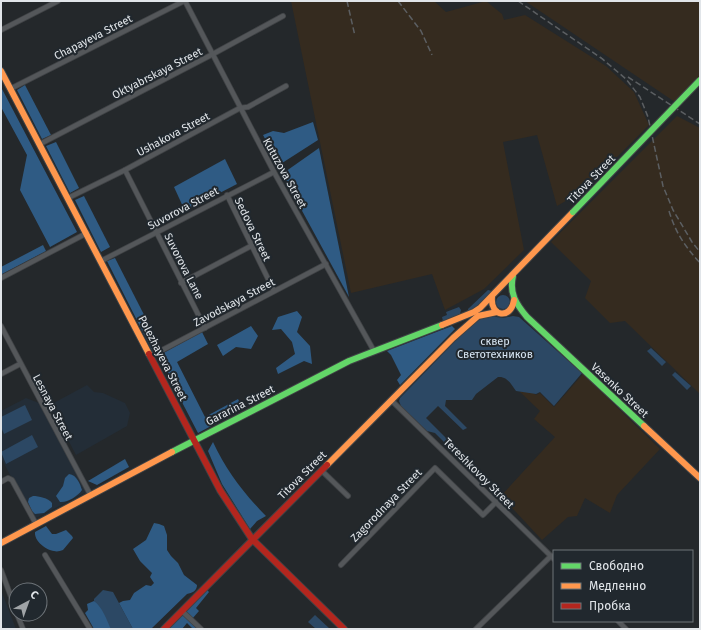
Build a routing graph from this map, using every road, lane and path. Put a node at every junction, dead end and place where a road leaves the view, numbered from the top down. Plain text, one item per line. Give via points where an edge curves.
1 (58, 1) edge
2 (185, 1) edge
3 (282, 16) dead end
4 (1, 30) edge
5 (213, 54) junction
6 (1, 71) edge
7 (700, 80) edge
8 (286, 86) dead end
9 (10, 89) junction
10 (240, 108) junction
11 (40, 144) junction
12 (124, 170) junction
13 (274, 172) junction
14 (227, 195) junction
15 (68, 198) junction
16 (156, 232) junction
17 (87, 233) junction
18 (251, 246) junction
19 (101, 261) junction
20 (326, 264) junction
21 (513, 274) junction
22 (1, 278) edge
23 (181, 283) junction
24 (274, 291) junction
25 (494, 295) junction
26 (513, 297) junction
27 (497, 312) junction
28 (509, 312) junction
29 (483, 314) junction
30 (465, 316) junction
31 (527, 317) junction
32 (449, 322) junction
33 (1, 326) edge
34 (205, 328) junction
35 (455, 336) junction
36 (374, 351) junction
37 (151, 356) junction
38 (20, 364) junction
39 (1, 374) edge
40 (391, 400) junction
41 (194, 440) junction
42 (321, 470) junction
43 (700, 478) edge
44 (1, 482) edge
45 (91, 496) junction
46 (348, 496) dead end
47 (496, 502) junction
48 (36, 524) junction
49 (252, 540) junction
50 (1, 543) edge
51 (45, 555) dead end
52 (552, 558) edge
53 (341, 565) dead end
54 (1, 570) edge
55 (8, 589) edge
56 (182, 611) junction
57 (90, 629) edge
58 (164, 629) edge
59 (201, 629) edge
60 (344, 629) edge
61 (476, 629) edge

1 - 4 street
2 - 5 street, Kutuzova Street
2 - 9 street, Chapayeva Street
3 - 5 street, Oktyabrskaya Street
5 - 10 street, Kutuzova Street
5 - 11 street, Oktyabrskaya Street
6 - 9 main road, Polezhayeva Street
7 - 21 main road, Titova Street, bridge
8 - 10 street, Ushakova Street via 248,107
9 - 11 main road, Polezhayeva Street
10 - 12 street, Ushakova Street
10 - 13 street, Kutuzova Street
11 - 15 main road, Polezhayeva Street
12 - 15 street, Ushakova Street
12 - 16 street, Suvorova Lane
13 - 14 street, Suvorova Street
13 - 20 street, Kutuzova Street
14 - 16 street, Suvorova Street
14 - 18 street, Sedova Street
15 - 17 main road, Polezhayeva Street
16 - 19 street, Suvorova Street
16 - 23 street, Suvorova Lane
17 - 19 main road, Polezhayeva Street
17 - 22 street
18 - 23 street
18 - 24 street, Sedova Street
19 - 37 main road, Polezhayeva Street
20 - 24 street, Zavodskaya Street
20 - 36 street, Kutuzova Street
21 - 25 main road, Titova Street
21 - 26 main road
23 - 34 street, Suvorova Lane
24 - 34 street, Zavodskaya Street
25 - 26 main road via 506,291
25 - 27 main road via 491,304
25 - 30 main road, Gararina Street via 480,308
26 - 28 main road via 513,307
26 - 31 main road, Vasenko Street
27 - 28 main road
27 - 29 main road, Titova Street
28 - 31 main road, Vasenko Street
29 - 30 main road
29 - 35 main road, Titova Street via 473,319
30 - 32 main road, Gararina Street
31 - 43 main road, Vasenko Street
32 - 35 main road via 456,325
32 - 36 main road, Gararina Street
33 - 38 street, Lesnaya Street
34 - 37 street, Zavodskaya Street
35 - 40 main road, Titova Street
36 - 41 main road, Gararina Street via 349,361
37 - 41 main road, Polezhayeva Street
38 - 39 street
38 - 45 street, Lesnaya Street
40 - 42 main road, Titova Street
40 - 47 street, Tereshkovoy Street
41 - 45 main road, Gararina Street
41 - 49 main road, Polezhayeva Street via 218,487
42 - 46 street
42 - 49 main road, Titova Street
44 - 48 street via 8,478 12,480
45 - 48 main road, Gararina Street
47 - 52 street, Tereshkovoy Street
47 - 53 street, Zagorodnaya Street via 484,515 435,468
48 - 50 main road, Gararina Street
49 - 56 main road, Titova Street
49 - 60 main road, Polezhayeva Street
51 - 57 street
52 - 61 street
54 - 55 street
56 - 58 main road, Titova Street
56 - 59 street

